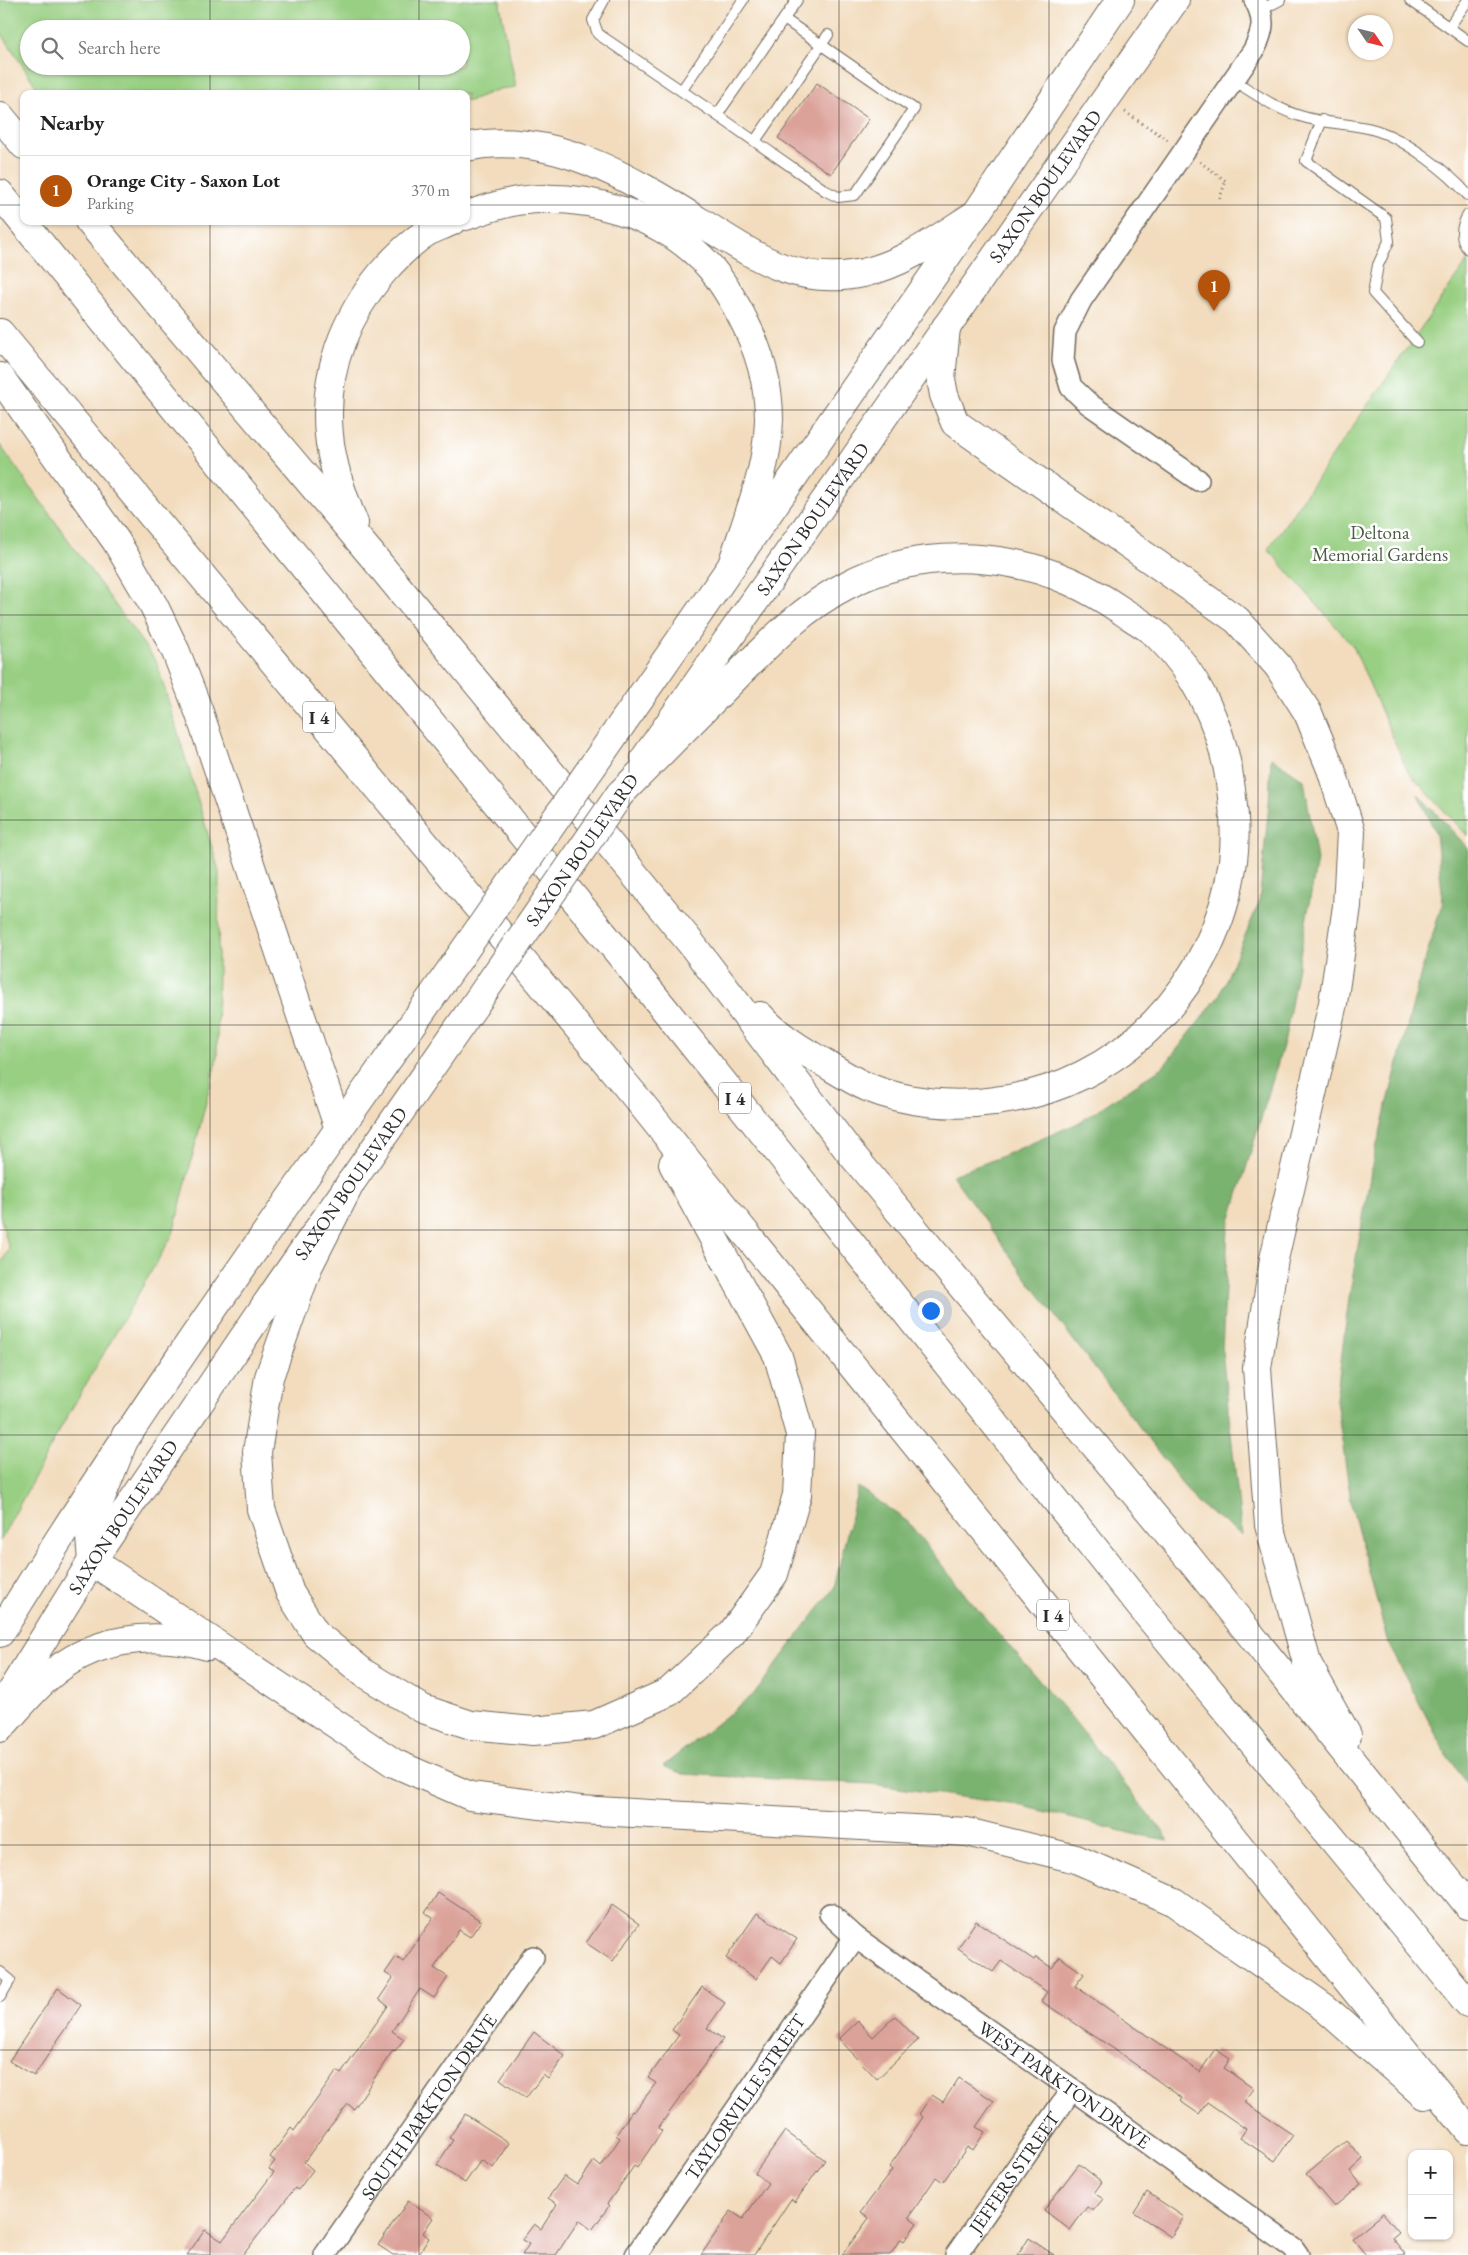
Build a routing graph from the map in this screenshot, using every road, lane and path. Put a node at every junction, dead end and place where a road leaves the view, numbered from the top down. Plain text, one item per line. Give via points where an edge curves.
1 (604, 0) edge
2 (743, 0) edge
3 (797, 0) edge
4 (1120, 0) edge
5 (1175, 0) edge
6 (1280, 0) edge
7 (1410, 0) edge
8 (1468, 0) edge
9 (1258, 5) edge
10 (784, 19) junction
11 (1449, 28) junction
12 (828, 34) dead end
13 (1468, 41) edge
14 (821, 45) junction
15 (1233, 80) junction
16 (682, 90) junction
17 (0, 94) edge
18 (20, 114) edge
19 (717, 115) junction
20 (0, 116) edge
21 (1322, 120) junction
22 (20, 140) edge
23 (755, 141) junction
24 (470, 146) edge
25 (0, 194) edge
26 (1468, 195) edge
27 (976, 214) junction
28 (470, 215) edge
29 (1468, 215) edge
30 (20, 219) edge
31 (25, 225) edge
32 (92, 225) edge
33 (444, 225) edge
34 (1468, 249) edge
35 (946, 327) junction
36 (0, 333) edge
37 (1416, 342) dead end
38 (0, 377) edge
39 (1198, 480) dead end
40 (375, 559) junction
41 (732, 565) junction
42 (620, 794) junction
43 (690, 942) junction
44 (638, 1101) junction
45 (339, 1129) junction
46 (351, 1182) junction
47 (126, 1435) junction
48 (92, 1561) junction
49 (0, 1633) edge
50 (224, 1650) junction
51 (0, 1709) edge
52 (0, 1728) edge
53 (1385, 1804) junction
54 (1468, 1905) edge
55 (830, 1914) dead end
56 (855, 1937) junction
57 (533, 1957) dead end
58 (0, 1972) edge
59 (0, 1997) edge
60 (1468, 2003) edge
61 (1072, 2089) junction
62 (1468, 2130) edge
63 (1468, 2134) edge
64 (325, 2255) edge
65 (636, 2255) edge
66 (956, 2255) edge
67 (1298, 2255) edge

1 - 16 lane via 593,20 598,34
2 - 16 lane
3 - 10 lane
4 - 27 main road, SAXON BOULEVARD
5 - 35 main road, SAXON BOULEVARD
6 - 9 lane
7 - 11 lane
8 - 11 lane
9 - 15 street via 1262,32
10 - 14 lane
10 - 19 lane
11 - 13 lane
12 - 14 lane
14 - 23 lane
14 - 23 lane via 914,110 860,189 855,195 838,197
15 - 21 lane via 1300,116
15 - 39 street via 1081,300 1065,332 1064,360 1071,387 1089,404
16 - 19 lane
17 - 18 main road
19 - 23 lane
20 - 22 main road
21 - 26 lane via 1376,130 1412,149 1454,180
21 - 37 lane via 1306,161 1386,218 1390,241 1378,265 1373,293
24 - 27 main road via 488,142 555,148 620,174 760,260 812,276 862,273 891,265
25 - 30 main road, I 4
27 - 41 main road, SAXON BOULEVARD
28 - 41 main road via 516,201 552,199 590,203 655,225 686,245 710,267 746,324 761,359 767,397 768,426 760,481
29 - 34 lane via 1462,230
31 - 60 main road, I 4 via 662,1006 1141,1607
32 - 40 main road
33 - 40 main road via 427,233 396,257 367,291 338,348 331,379 330,443 342,496
35 - 42 main road, SAXON BOULEVARD
35 - 53 main road via 941,380 955,423 1237,620 1278,666 1308,713 1332,770 1348,823 1347,906 1333,1003 1274,1259 1257,1368 1270,1525 1307,1663
36 - 44 main road, I 4
38 - 45 main road via 116,541 154,606 176,652
40 - 43 main road
41 - 45 main road, SAXON BOULEVARD, bridge
42 - 43 main road via 774,637 817,602 887,567 935,559 986,558 1030,567 1071,580 1102,597 1158,636 1183,665 1214,722 1224,751 1234,820 1234,857 1216,930 1178,996 1148,1029 1122,1052 1055,1088 1018,1099 946,1103 899,1098 865,1086 768,1026
42 - 46 main road, SAXON BOULEVARD, bridge
43 - 53 main road via 848,1150 1181,1549
44 - 46 main road via 778,1356 800,1434 797,1495 774,1574 732,1633 669,1692 594,1725 515,1730 471,1725 423,1709 365,1674 316,1634 290,1593 261,1509 257,1452 269,1377 278,1349 308,1267
44 - 62 main road, I 4
45 - 47 main road, SAXON BOULEVARD
46 - 48 main road, SAXON BOULEVARD
47 - 48 main road via 98,1505 90,1537
47 - 49 main road, SAXON BOULEVARD
48 - 50 main road
48 - 51 main road, SAXON BOULEVARD
50 - 52 main road via 185,1639 154,1637 112,1643 84,1652 48,1677
50 - 63 main road via 394,1763 470,1796 580,1810 967,1832 1076,1859 1174,1902 1325,2008
53 - 54 main road
55 - 56 street, WEST PARKTON DRIVE
56 - 61 street, WEST PARKTON DRIVE
56 - 65 street, TAYLORVILLE STREET
57 - 64 street, SOUTH PARKTON DRIVE
58 - 59 lane via 10,1980
61 - 66 street, JEFFERS STREET
61 - 67 street, WEST PARKTON DRIVE via 1293,2248

